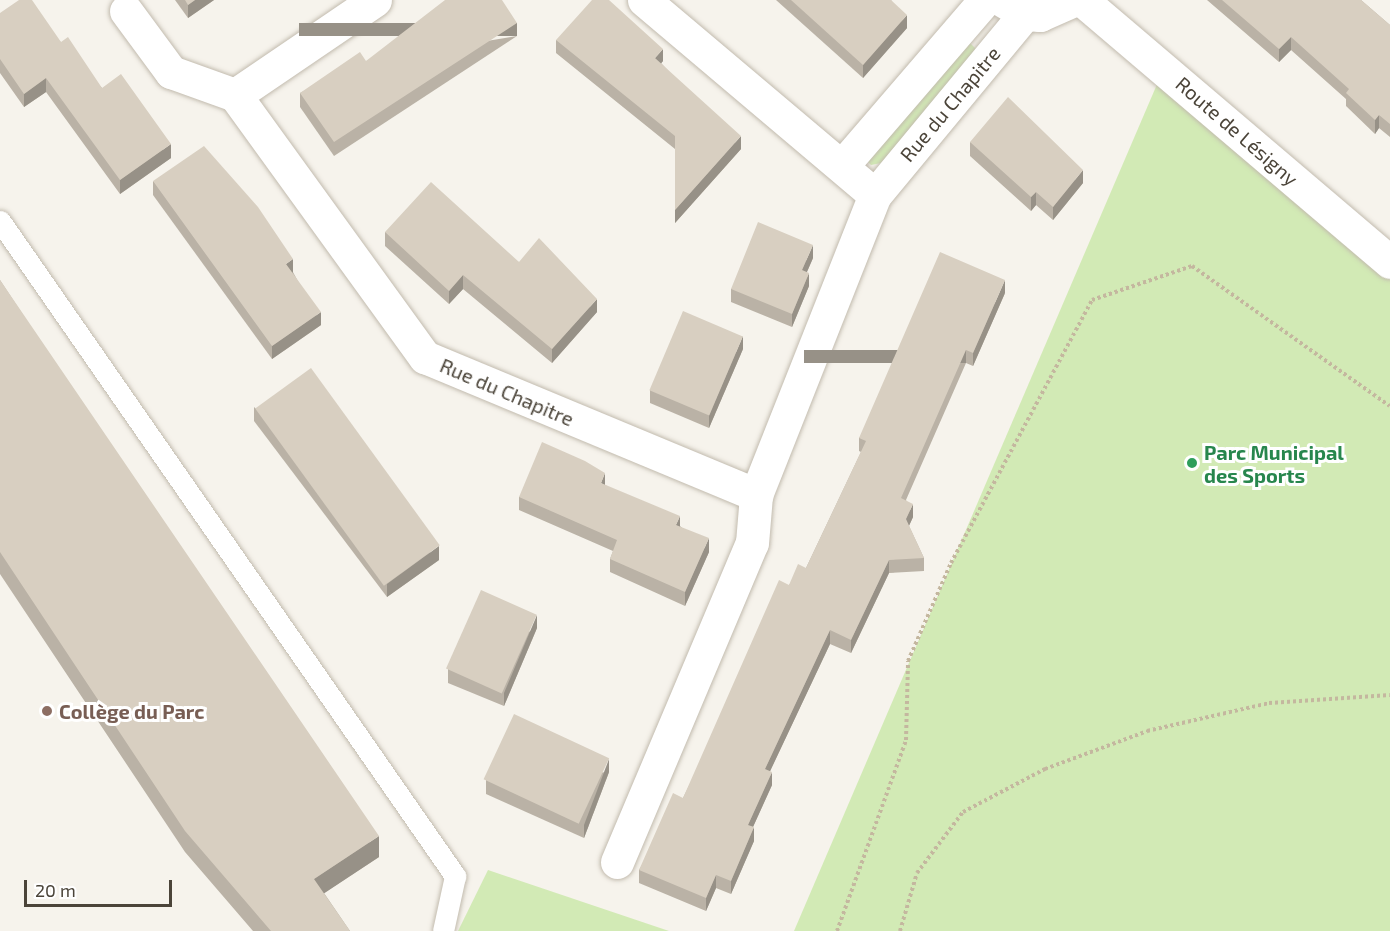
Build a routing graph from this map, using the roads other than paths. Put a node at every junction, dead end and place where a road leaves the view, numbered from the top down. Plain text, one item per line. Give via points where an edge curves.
1 (375, 0) edge
2 (644, 0) edge
3 (985, 0) edge
4 (1073, 0) edge
5 (1082, 0) edge
6 (1014, 7) edge
7 (126, 11) dead end
8 (235, 95) junction
9 (842, 166) junction
10 (875, 195) junction
11 (0, 221) edge
12 (1390, 262) edge
13 (756, 495) junction
14 (616, 862) dead end
15 (443, 931) edge

1 - 8 street
2 - 9 street
3 - 9 street, Rue du Chapitre
4 - 6 street via 1054,13
5 - 12 street, Route de Lésigny
6 - 10 street, Rue du Chapitre
7 - 8 street via 171,72
8 - 13 street, Rue du Chapitre via 425,357
9 - 10 street
10 - 13 street, Rue du Chapitre
11 - 15 lane via 455,876
13 - 14 street, Rue du Chapitre via 752,543

